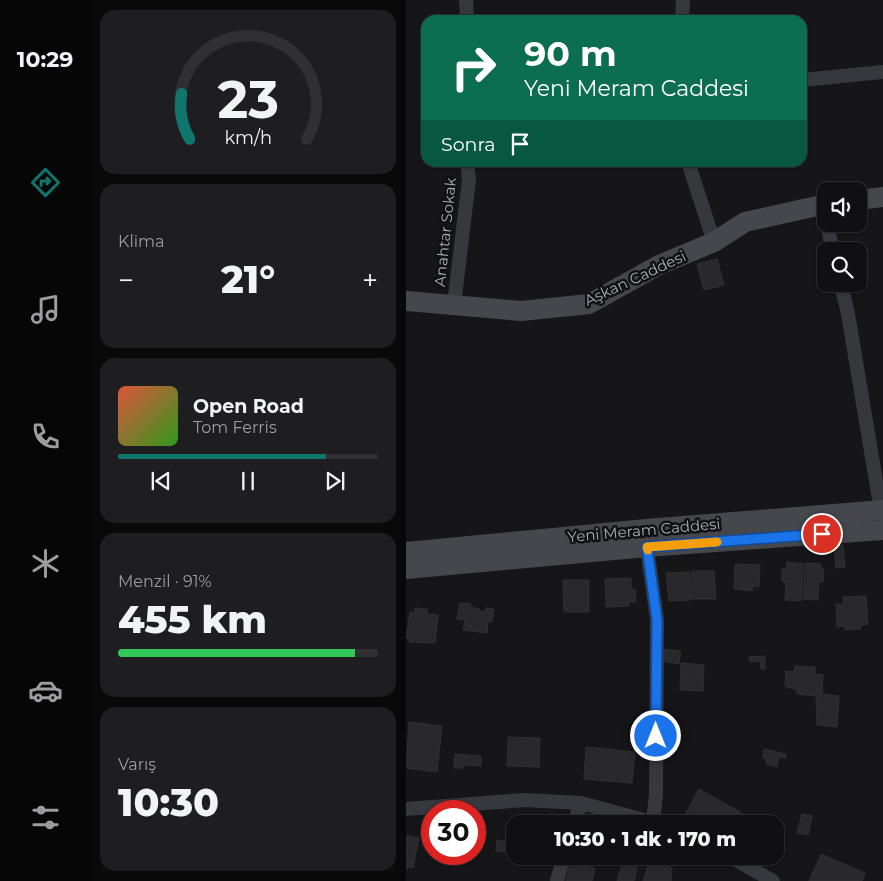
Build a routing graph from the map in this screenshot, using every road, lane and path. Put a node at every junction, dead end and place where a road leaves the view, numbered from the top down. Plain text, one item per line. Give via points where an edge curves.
1 (466, 0) edge
2 (683, 0) edge
3 (467, 15) edge
4 (682, 15) edge
5 (883, 72) edge
6 (807, 80) edge
7 (467, 167) edge
8 (690, 167) edge
9 (883, 197) edge
10 (867, 199) edge
11 (817, 214) edge
12 (714, 242) junction
13 (843, 292) edge
14 (406, 301) edge
15 (454, 305) junction
16 (882, 517) edge
17 (647, 547) junction
18 (406, 552) edge
19 (406, 569) edge
20 (581, 803) junction
21 (406, 809) edge
22 (577, 815) edge
23 (628, 815) edge
24 (656, 815) edge
25 (561, 865) edge
26 (745, 865) edge
27 (557, 881) edge
28 (773, 881) edge

1 - 3 street
2 - 4 street
5 - 6 street
7 - 15 street, Anahtar Sokak
8 - 12 street
9 - 10 main road
11 - 12 main road, Aşkan Caddesi via 745,222
12 - 15 main road, Aşkan Caddesi via 659,265 589,304 521,310
13 - 16 street
14 - 15 main road, Aşkan Caddesi
16 - 17 main road, Yeni Meram Caddesi
16 - 18 main road, Yeni Meram Caddesi via 646,529
17 - 19 main road, Yeni Meram Caddesi
17 - 24 street via 657,620
20 - 21 street via 525,800
20 - 22 street
20 - 23 street
25 - 27 street
26 - 28 street

